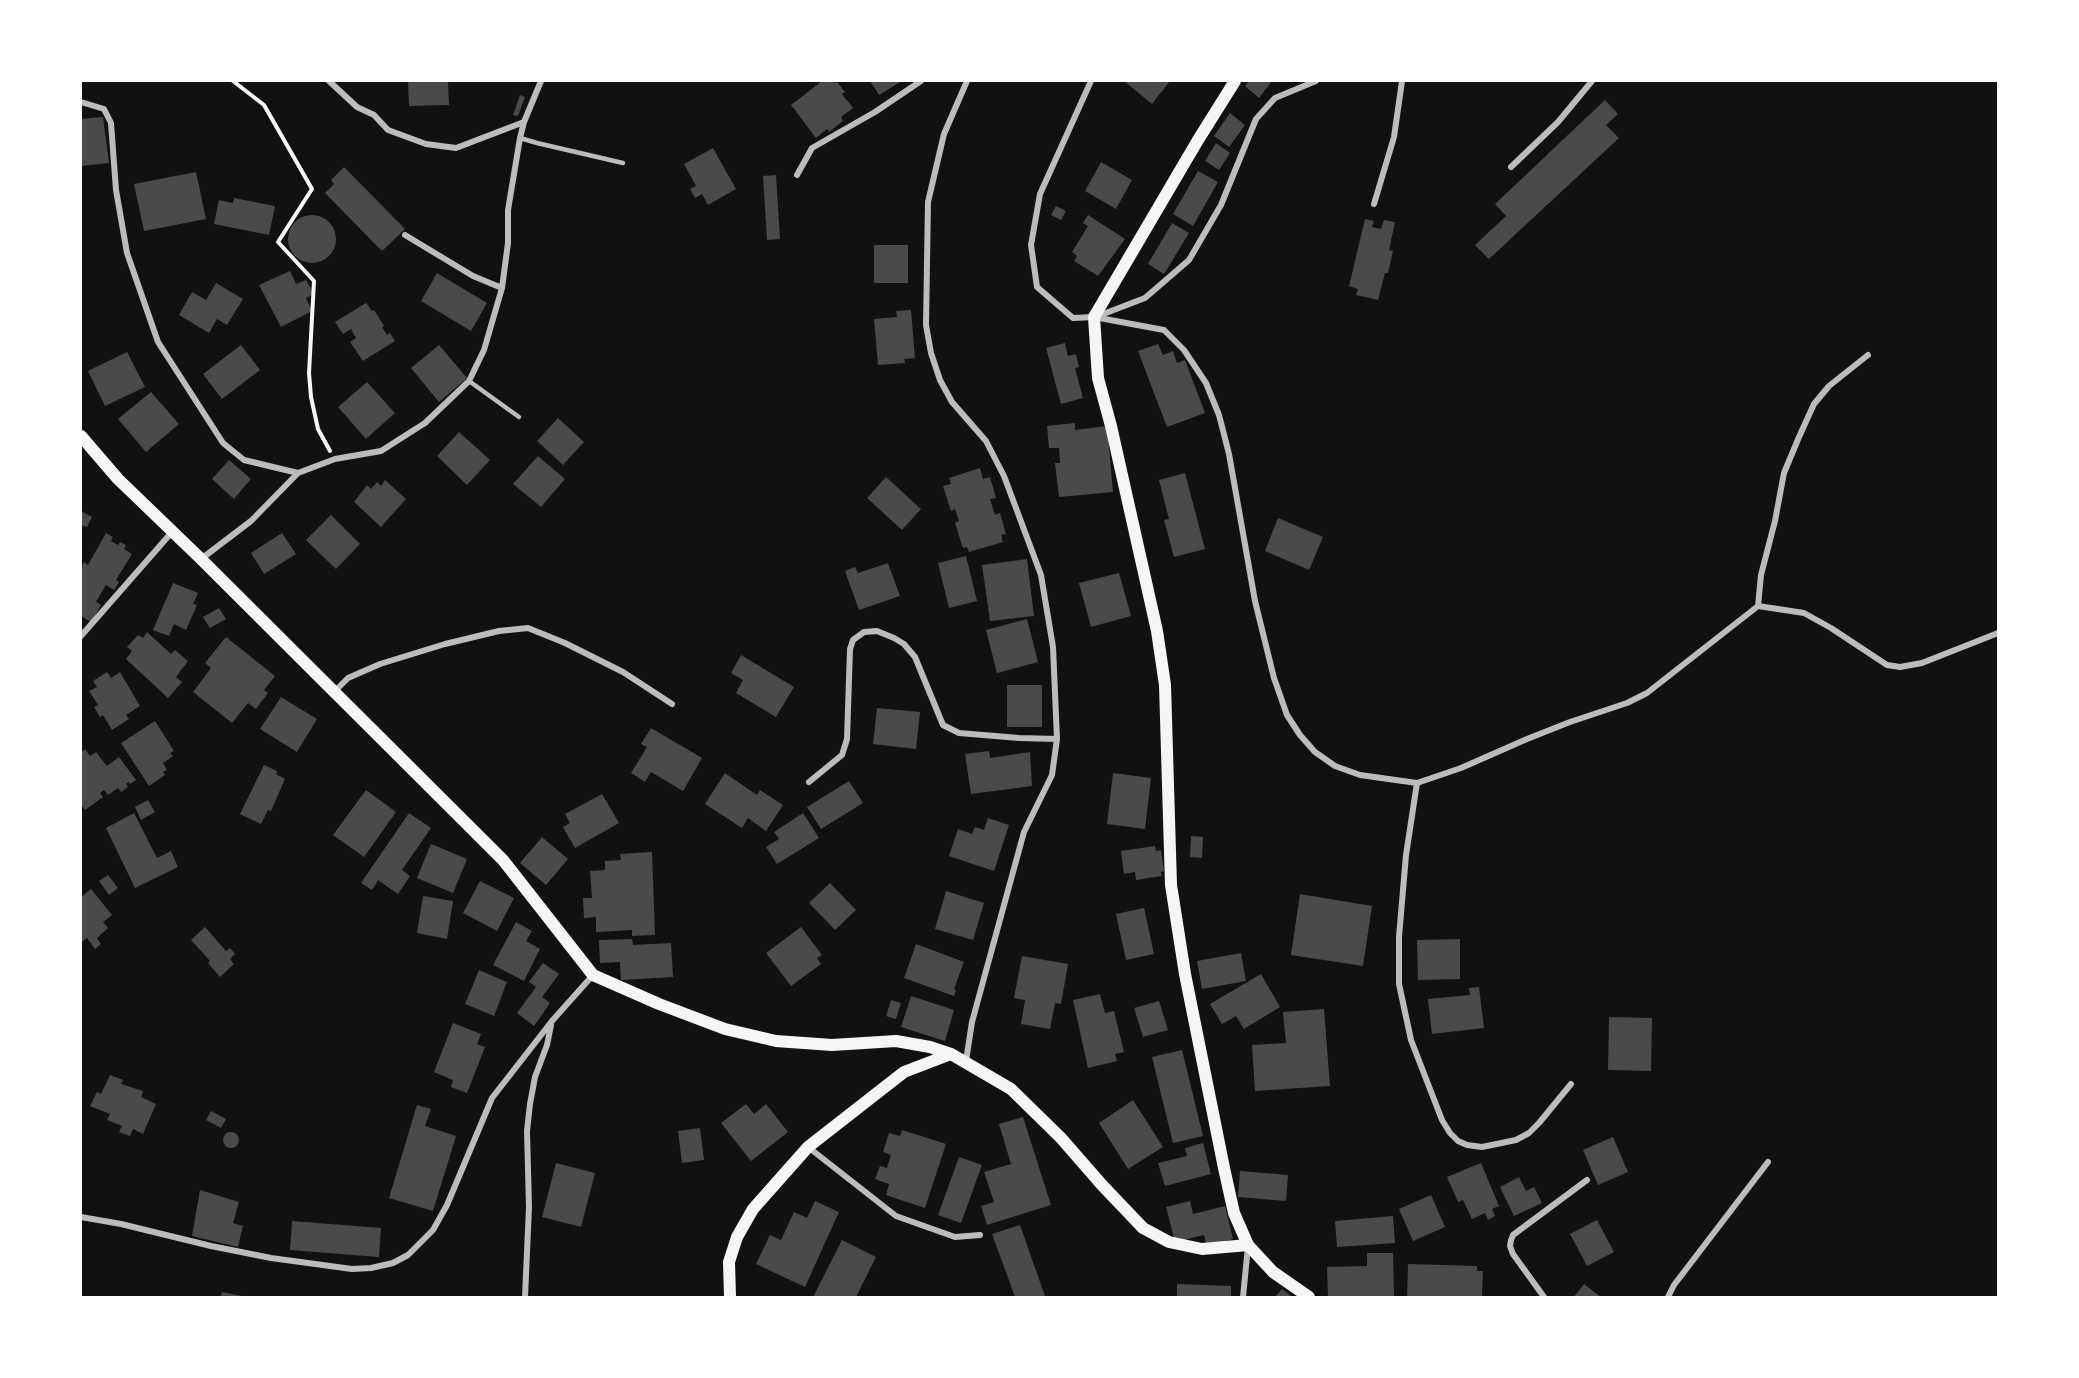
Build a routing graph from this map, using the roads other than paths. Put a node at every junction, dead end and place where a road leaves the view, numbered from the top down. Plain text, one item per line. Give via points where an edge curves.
1 (330, 81) edge
2 (541, 81) edge
3 (921, 81) edge
4 (967, 81) edge
5 (1091, 81) edge
6 (1235, 81) edge
7 (1316, 81) edge
8 (1402, 81) edge
9 (1592, 81) edge
10 (81, 102) edge
11 (524, 122) junction
12 (520, 138) junction
13 (623, 163) dead end
14 (1511, 167) dead end
15 (797, 176) dead end
16 (1374, 204) dead end
17 (405, 235) dead end
18 (502, 288) junction
19 (1094, 317) junction
20 (1868, 355) dead end
21 (469, 381) junction
22 (519, 417) dead end
23 (81, 436) edge
24 (298, 473) junction
25 (172, 532) junction
26 (201, 559) junction
27 (1758, 606) junction
28 (1998, 633) edge
29 (81, 636) edge
30 (334, 693) junction
31 (672, 704) dead end
32 (1057, 739) junction
33 (809, 782) dead end
34 (1417, 783) junction
35 (593, 975) junction
36 (552, 1021) junction
37 (951, 1054) junction
38 (966, 1060) junction
39 (1571, 1084) dead end
40 (808, 1147) junction
41 (1768, 1162) dead end
42 (1587, 1180) dead end
43 (81, 1217) edge
44 (981, 1235) dead end
45 (1248, 1245) junction
46 (525, 1297) edge
47 (730, 1297) edge
48 (1243, 1297) edge
49 (1309, 1297) edge
50 (1544, 1297) edge
51 (1668, 1297) edge

1 - 11 street via 388,130 426,144 456,148
2 - 11 street
3 - 15 street via 812,148
4 - 32 street via 944,134 928,202 926,325 940,380 952,402 986,441 1004,476 1041,575 1053,647
5 - 19 street via 1040,194 1030,245 1037,287 1073,318
6 - 19 main road
7 - 19 street via 1275,98 1256,119 1221,205 1189,260 1145,298
8 - 16 street via 1394,137
9 - 14 street via 1558,122
10 - 24 street via 104,110 111,123 116,190 127,253 158,342 223,443 244,460
11 - 12 street
12 - 13 lane
12 - 18 street via 508,210
17 - 18 street via 473,276
18 - 21 street via 484,350
19 - 34 street via 1164,330 1184,350 1206,383 1229,454 1255,602 1274,678 1287,715 1300,735 1335,766 1360,775
19 - 45 main road via 1098,378 1157,631 1163,675 1171,885 1185,974 1234,1213
20 - 27 street via 1828,386 1798,437 1784,473 1761,575
21 - 22 lane
21 - 24 street via 425,423 381,451 335,459
23 - 25 main road via 118,480
24 - 26 street via 251,521
25 - 26 main road
25 - 29 street
26 - 30 main road
27 - 28 street via 1804,613 1887,665 1900,667 1922,663
27 - 34 street via 1647,693
30 - 31 street via 348,678 380,664 488,633 528,628 623,672
30 - 35 main road via 503,860
32 - 33 street via 959,733 943,725 915,657 904,644 877,631 864,633 853,640 850,650 847,739 842,755
32 - 38 street via 1052,775 1024,832 972,1022
34 - 39 street via 1406,855 1399,984 1411,1040 1442,1120 1458,1141 1467,1145 1482,1147 1516,1140 1539,1123
35 - 36 street
35 - 37 main road via 725,1029 776,1041 832,1045 896,1041
36 - 43 street via 492,1098 433,1230 408,1255 393,1263 352,1269 272,1258
36 - 46 street via 535,1077 527,1131
37 - 38 main road
37 - 40 main road via 904,1072
38 - 45 main road via 1011,1089 1143,1228 1170,1242 1202,1249
40 - 44 street via 896,1216 955,1237
40 - 47 main road via 753,1209 737,1237 729,1262
41 - 51 street
42 - 50 street via 1510,1240 1513,1254
45 - 48 street
45 - 49 main road via 1273,1272

